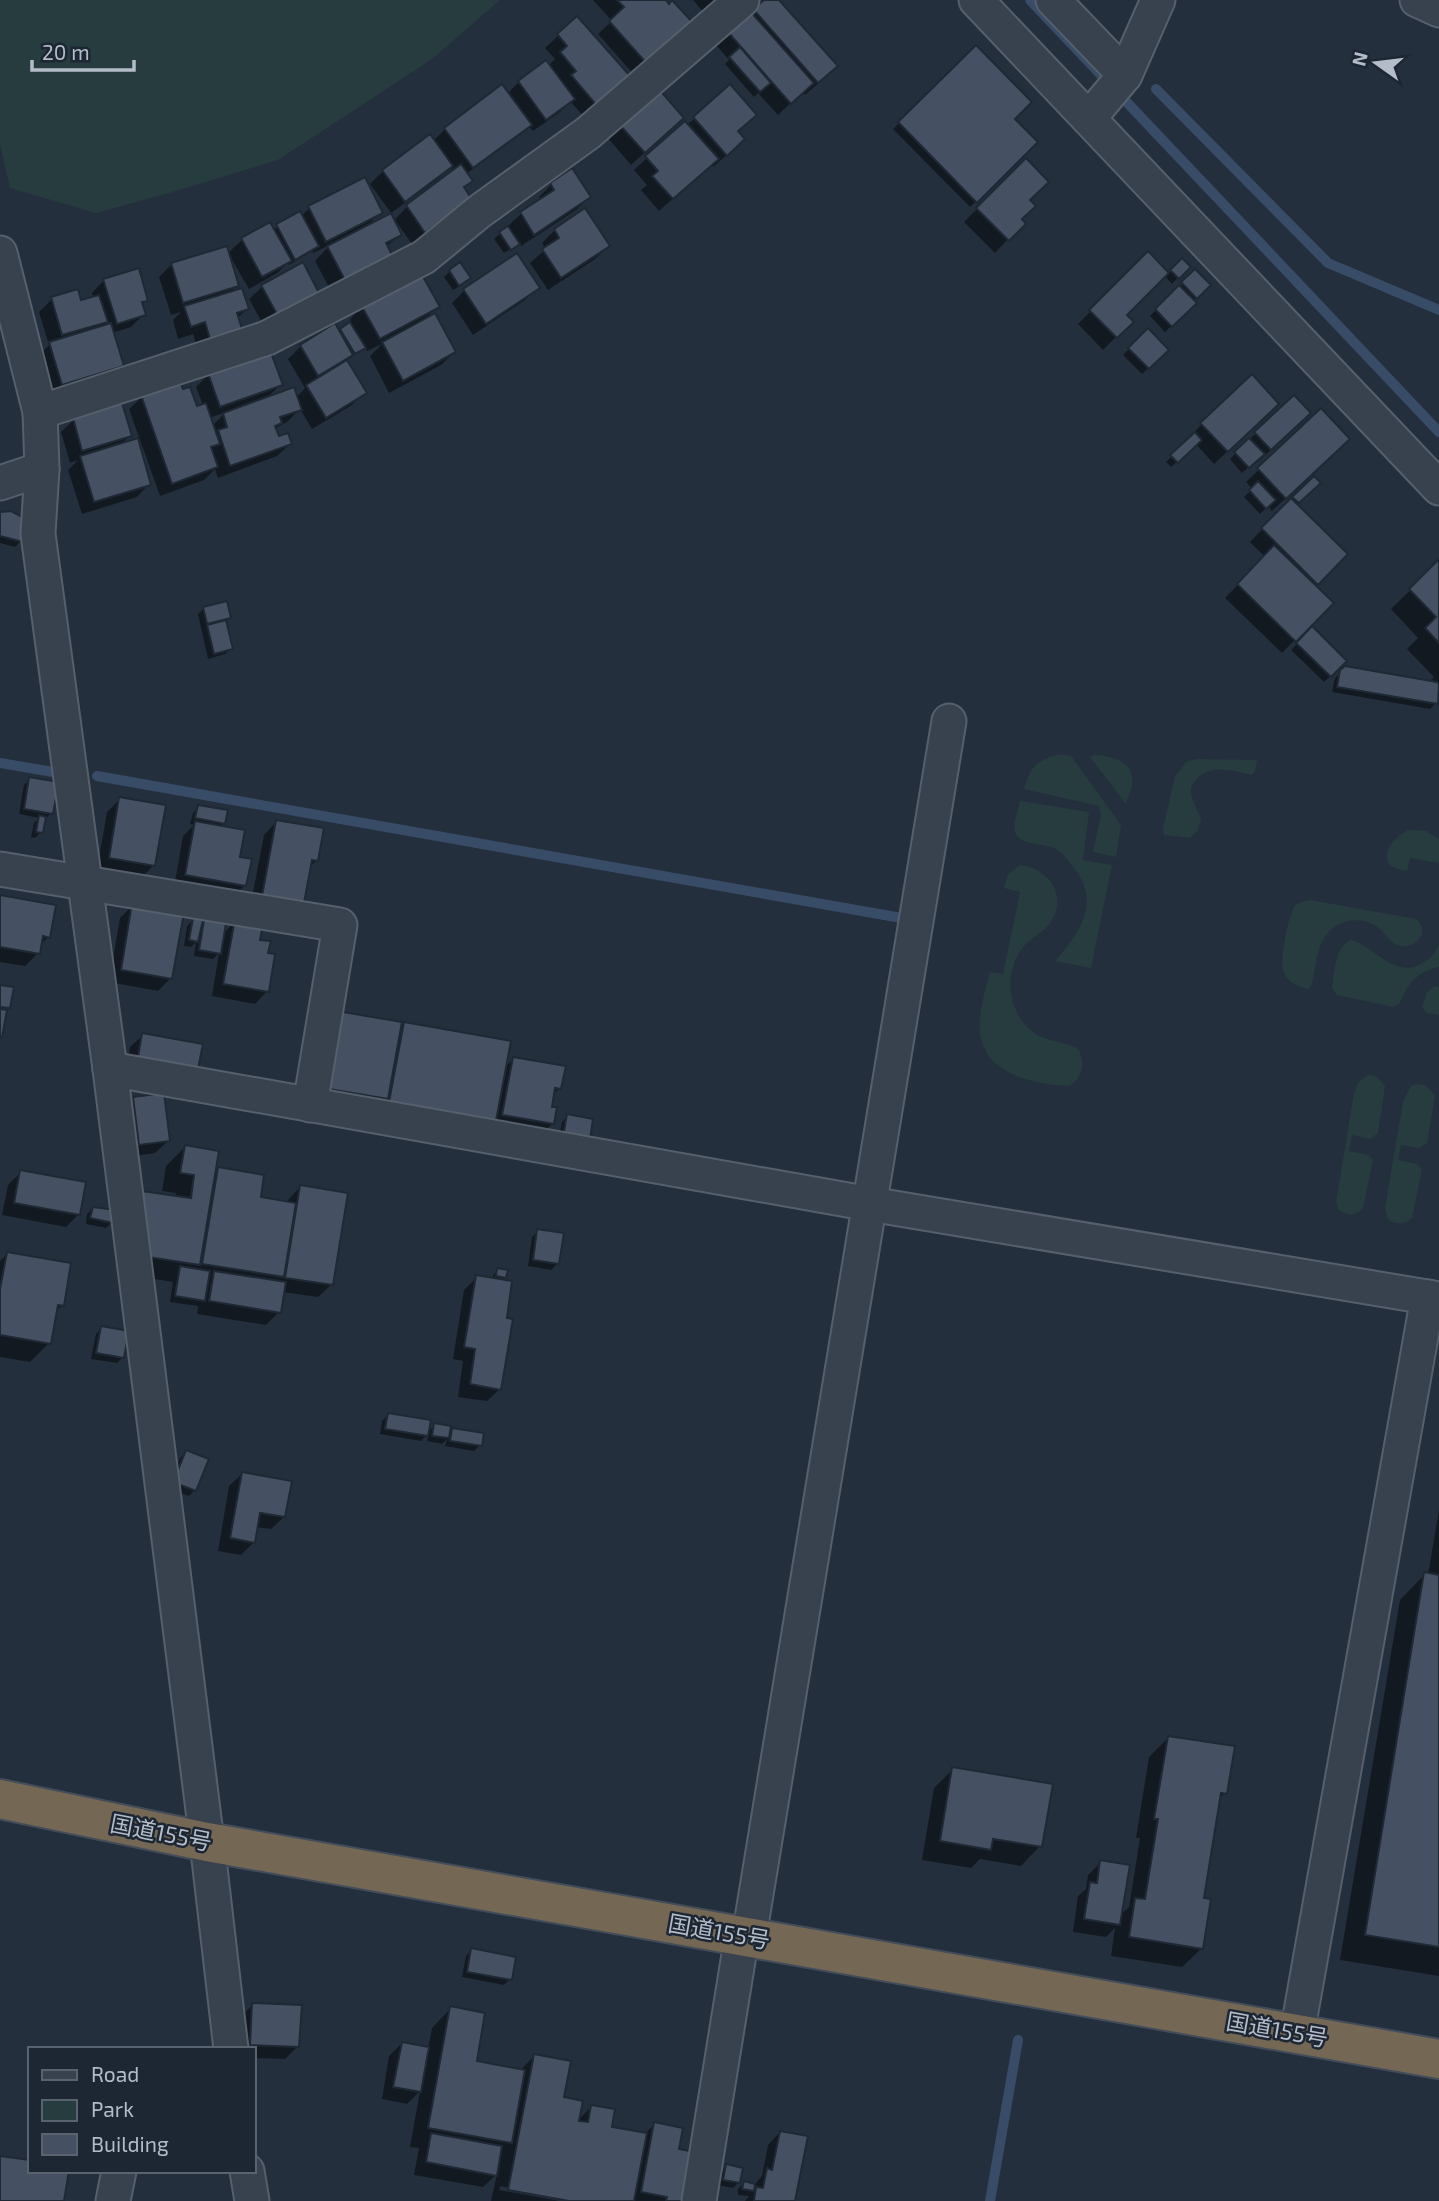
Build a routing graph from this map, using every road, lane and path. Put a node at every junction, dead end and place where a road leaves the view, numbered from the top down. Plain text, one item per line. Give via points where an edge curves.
1 (742, 0) edge
2 (976, 0) edge
3 (1053, 0) edge
4 (1158, 0) edge
5 (1417, 0) edge
6 (1439, 9) edge
7 (1110, 93) junction
8 (0, 253) edge
9 (40, 412) junction
10 (42, 469) junction
11 (0, 482) edge
12 (1439, 488) edge
13 (949, 722) dead end
14 (0, 869) edge
15 (85, 883) junction
16 (110, 1069) junction
17 (310, 1105) junction
18 (870, 1204) junction
19 (1434, 1298) edge
20 (0, 1799) edge
21 (207, 1842) junction
22 (745, 1937) junction
23 (1297, 2034) junction
24 (231, 2047) edge
25 (1439, 2059) edge
26 (119, 2173) edge
27 (247, 2173) edge
28 (113, 2201) edge
29 (252, 2201) edge
30 (699, 2201) edge

1 - 9 street via 588,133 424,257 267,338
2 - 7 street
3 - 7 street
4 - 7 street
5 - 6 street
7 - 12 street
8 - 9 street
9 - 10 street
10 - 11 street
10 - 15 street via 38,534
13 - 18 street
14 - 15 street
15 - 16 street
15 - 17 street via 340,925
16 - 17 street
16 - 21 street
17 - 18 street
18 - 19 street
18 - 22 street
19 - 23 street
20 - 21 highway, 国道155号
21 - 22 highway, 国道155号
21 - 24 street
22 - 23 highway, 国道155号
22 - 30 street
23 - 25 highway, 国道155号
26 - 28 street
27 - 29 street

